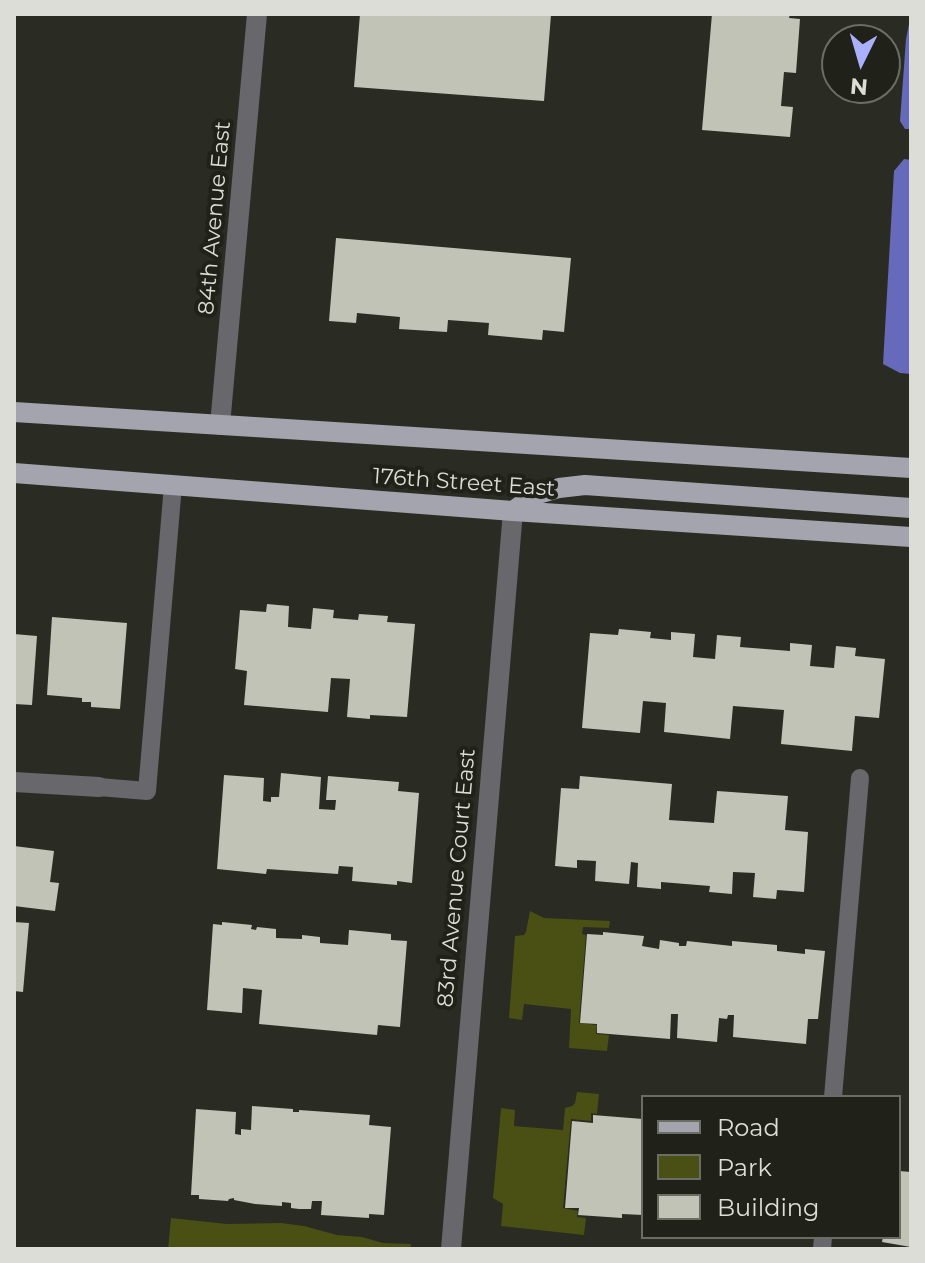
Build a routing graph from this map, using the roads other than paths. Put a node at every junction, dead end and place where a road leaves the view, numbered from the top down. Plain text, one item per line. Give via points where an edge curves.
1 (257, 14) edge
2 (14, 412) edge
3 (220, 425) junction
4 (911, 468) edge
5 (14, 473) edge
6 (173, 485) junction
7 (911, 508) edge
8 (513, 511) junction
9 (911, 537) edge
10 (860, 778) dead end
11 (14, 782) edge
12 (99, 787) joint
13 (833, 1095) edge
14 (451, 1249) edge

1 - 3 street, 84th Avenue East
2 - 3 main road, 176th Street East
3 - 4 main road, 176th Street East
5 - 6 main road, 176th Street East
6 - 8 main road, 176th Street East
6 - 12 lane via 147,791
7 - 8 main road via 585,485 535,495
8 - 9 main road, 176th Street East
8 - 14 street, 83rd Avenue Court East
10 - 13 lane
11 - 12 street

